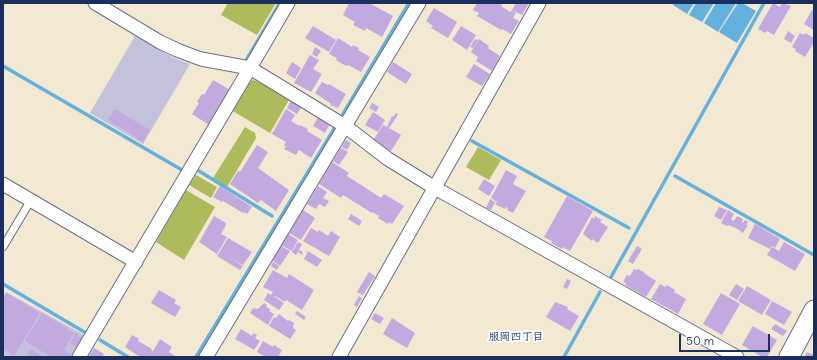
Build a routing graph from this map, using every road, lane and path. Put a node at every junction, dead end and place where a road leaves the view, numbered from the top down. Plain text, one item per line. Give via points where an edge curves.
1 (95, 3) edge
2 (288, 3) edge
3 (419, 3) edge
4 (538, 3) edge
5 (250, 68) junction
6 (345, 126) junction
7 (3, 184) edge
8 (435, 188) junction
9 (31, 200) junction
10 (3, 247) edge
11 (136, 262) junction
12 (814, 310) edge
13 (806, 342) edge
14 (79, 357) edge
15 (206, 357) edge
16 (339, 357) edge
17 (737, 357) edge
18 (789, 357) edge

1 - 5 street via 177,50 201,59
2 - 5 street
3 - 6 street
4 - 8 street
5 - 6 street
5 - 11 street
6 - 8 street via 388,159
6 - 15 street
7 - 9 street
8 - 16 street
8 - 17 street
9 - 10 lane
9 - 11 street
11 - 14 street
12 - 13 main road
13 - 18 main road

